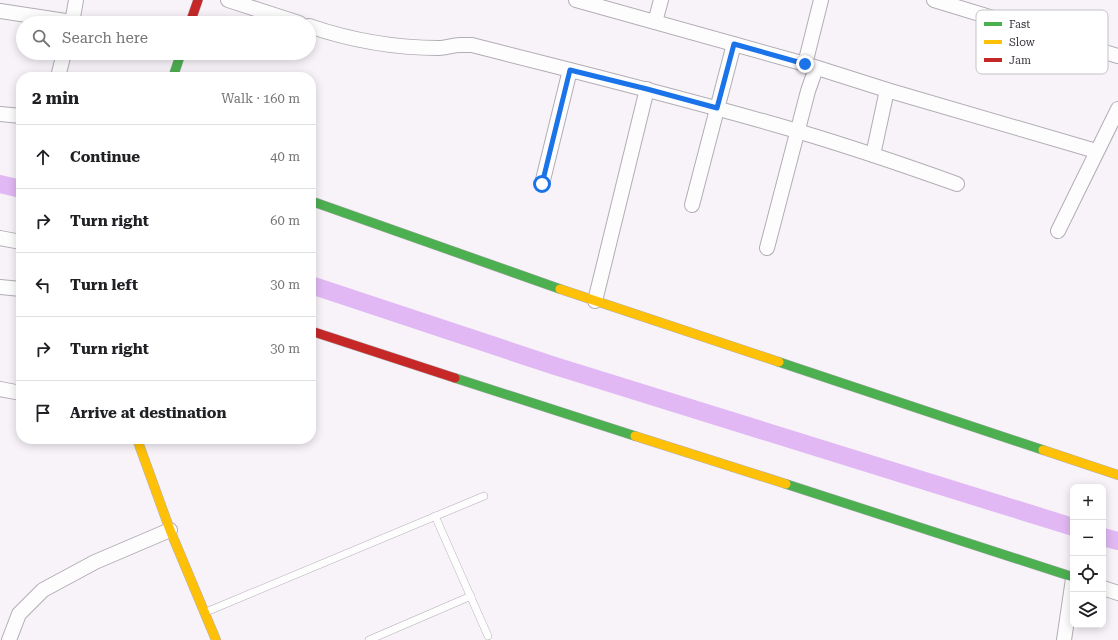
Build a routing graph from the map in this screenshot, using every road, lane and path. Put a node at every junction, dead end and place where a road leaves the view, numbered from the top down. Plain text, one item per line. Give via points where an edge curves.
1 (76, 0) edge
2 (198, 0) edge
3 (228, 0) edge
4 (576, 0) edge
5 (662, 0) edge
6 (821, 0) edge
7 (934, 0) edge
8 (0, 11) edge
9 (976, 13) edge
10 (30, 16) edge
11 (73, 16) edge
12 (192, 16) edge
13 (277, 16) edge
14 (655, 22) junction
15 (316, 28) edge
16 (734, 44) junction
17 (1108, 53) edge
18 (1118, 56) edge
19 (62, 60) edge
20 (179, 60) edge
21 (810, 66) junction
22 (570, 70) junction
23 (59, 72) edge
24 (175, 72) edge
25 (647, 89) junction
26 (887, 90) junction
27 (717, 108) junction
28 (1118, 109) edge
29 (0, 114) edge
30 (16, 116) edge
31 (798, 131) junction
32 (1096, 151) junction
33 (873, 154) junction
34 (542, 184) dead end
35 (957, 184) dead end
36 (316, 203) edge
37 (692, 205) dead end
38 (1058, 231) dead end
39 (0, 238) edge
40 (16, 241) edge
41 (767, 248) dead end
42 (0, 287) edge
43 (16, 289) edge
44 (595, 301) junction
45 (316, 332) edge
46 (0, 389) edge
47 (16, 391) edge
48 (139, 444) edge
49 (1118, 475) edge
50 (484, 496) dead end
51 (435, 516) junction
52 (170, 530) junction
53 (1070, 577) edge
54 (1106, 589) edge
55 (1071, 592) edge
56 (1118, 593) edge
57 (471, 596) junction
58 (204, 613) junction
59 (488, 636) dead end
60 (9, 640) edge
61 (216, 640) edge
62 (368, 640) edge
63 (1064, 640) edge

1 - 11 street
2 - 12 street
3 - 13 street
4 - 14 street
5 - 14 street
6 - 21 street
7 - 9 street
8 - 10 street
14 - 16 street
15 - 22 street via 365,42 396,46 441,48 472,45
16 - 21 street
16 - 27 street
17 - 18 street
19 - 23 street
20 - 24 street
21 - 26 street
21 - 31 street via 808,91
22 - 25 street
22 - 34 street
25 - 27 street
25 - 44 street
26 - 32 street
26 - 33 street
27 - 31 street
27 - 37 street
28 - 32 street
29 - 30 street
31 - 33 street
31 - 41 street
32 - 38 street
33 - 35 street
36 - 44 street
39 - 40 street
42 - 43 street
44 - 49 street
45 - 53 street
46 - 47 street
48 - 52 street
50 - 51 lane
51 - 57 lane
51 - 58 lane
52 - 58 street
52 - 60 street via 95,562 43,590 19,614
54 - 56 street
55 - 63 street
57 - 59 lane
57 - 62 lane
58 - 61 street

